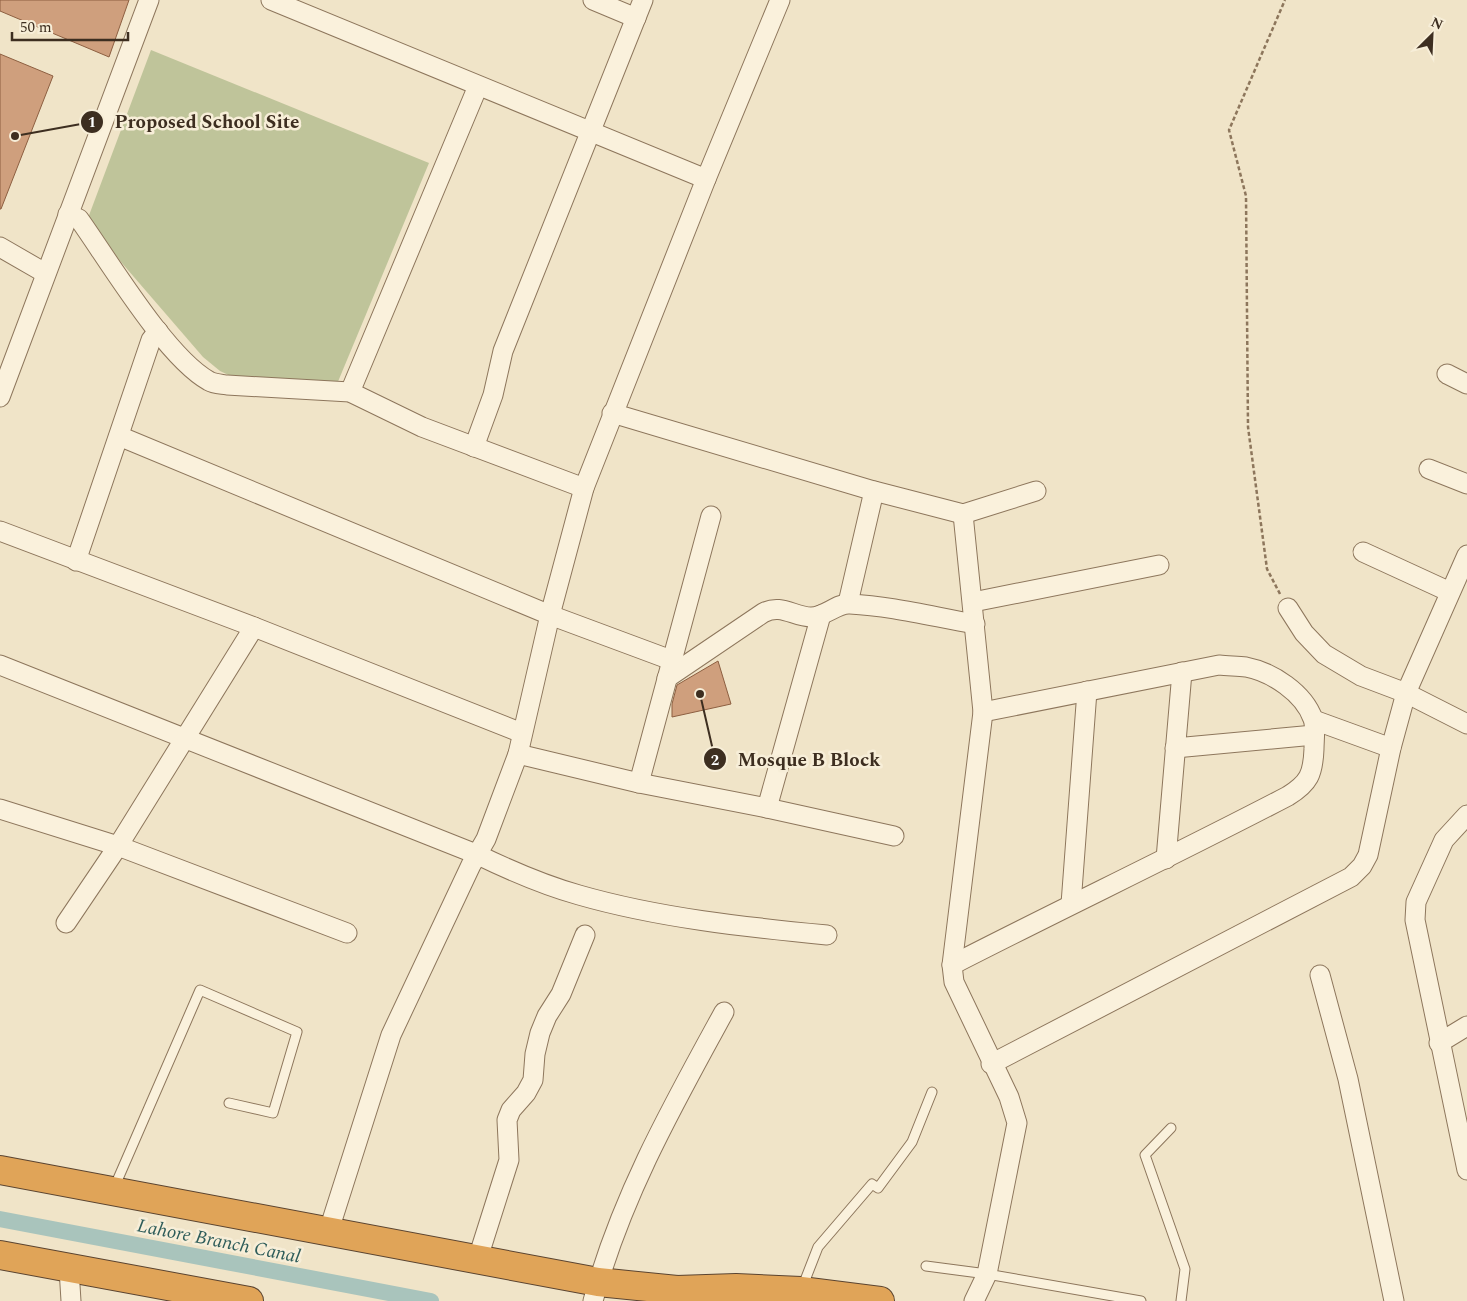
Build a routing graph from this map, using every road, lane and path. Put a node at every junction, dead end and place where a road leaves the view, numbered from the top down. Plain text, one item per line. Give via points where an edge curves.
1 (149, 0) edge
2 (593, 0) edge
3 (643, 0) edge
4 (780, 0) edge
5 (1285, 0) edge
6 (279, 2) edge
7 (636, 18) junction
8 (478, 86) junction
9 (590, 131) junction
10 (706, 179) junction
11 (68, 214) junction
12 (0, 247) edge
13 (45, 273) junction
14 (158, 331) junction
15 (1447, 374) dead end
16 (1467, 384) edge
17 (350, 392) junction
18 (1, 393) edge
19 (612, 413) junction
20 (119, 436) junction
21 (474, 447) junction
22 (1429, 469) dead end
23 (1467, 484) edge
24 (584, 488) junction
25 (874, 491) junction
26 (1036, 491) dead end
27 (963, 514) junction
28 (711, 516) dead end
29 (0, 531) edge
30 (1363, 552) dead end
31 (1467, 555) edge
32 (76, 561) junction
33 (1159, 565) dead end
34 (1450, 592) junction
35 (973, 602) junction
36 (848, 603) junction
37 (1288, 608) joint
38 (550, 616) junction
39 (821, 616) junction
40 (975, 624) junction
41 (254, 627) junction
42 (0, 665) edge
43 (669, 669) junction
44 (1182, 672) junction
45 (1087, 691) junction
46 (1406, 693) junction
47 (983, 712) junction
48 (1467, 724) edge
49 (1314, 728) junction
50 (522, 733) junction
51 (184, 739) junction
52 (1175, 748) junction
53 (1391, 748) junction
54 (518, 754) junction
55 (639, 783) junction
56 (767, 808) junction
57 (0, 809) edge
58 (1467, 815) edge
59 (894, 836) dead end
60 (118, 846) junction
61 (476, 854) junction
62 (1166, 859) junction
63 (1071, 904) junction
64 (66, 923) dead end
65 (347, 933) dead end
66 (585, 935) dead end
67 (828, 935) dead end
68 (952, 965) junction
69 (1320, 975) dead end
70 (724, 1012) dead end
71 (1466, 1028) edge
72 (1439, 1043) junction
73 (991, 1064) junction
74 (932, 1092) dead end
75 (229, 1103) dead end
76 (1171, 1128) dead end
77 (0, 1170) edge
78 (1467, 1170) edge
79 (113, 1191) junction
80 (328, 1233) junction
81 (0, 1254) edge
82 (477, 1261) junction
83 (926, 1266) dead end
84 (69, 1269) junction
85 (987, 1274) junction
86 (802, 1291) junction
87 (596, 1292) edge
88 (165, 1293) edge
89 (71, 1301) edge
90 (249, 1301) edge
91 (880, 1301) edge
92 (974, 1301) edge
93 (1141, 1301) edge
94 (1181, 1301) edge
95 (1394, 1301) edge

1 - 11 street
2 - 7 street
3 - 7 street
4 - 10 street
5 - 37 path via 1229,130 1246,196 1248,427 1267,569
6 - 8 street
7 - 9 street
8 - 9 street
8 - 17 street
9 - 10 street
9 - 21 street via 503,351 493,396
10 - 19 street
11 - 13 street
11 - 14 street via 79,219
12 - 13 street
13 - 18 street
14 - 17 street via 178,354 211,382
14 - 20 street via 151,340
15 - 16 street
17 - 21 street via 422,427
19 - 24 street
19 - 25 street
20 - 32 street
20 - 38 street
21 - 24 street
22 - 23 street
24 - 38 street
25 - 27 street
25 - 36 street
26 - 27 street
27 - 35 street
28 - 43 street
29 - 32 street
30 - 34 street
31 - 34 street
32 - 41 street
33 - 35 street
34 - 46 street
35 - 40 street
36 - 39 street
36 - 40 street
37 - 46 street via 1304,634 1324,654 1362,676
38 - 43 street
38 - 50 street
39 - 43 street via 810,618 779,609 767,611
39 - 56 street
40 - 47 street
41 - 50 street
41 - 51 street
42 - 51 street
43 - 55 street
44 - 45 street
44 - 49 street via 1219,665 1246,667 1265,674 1297,694
44 - 52 street
45 - 47 street
45 - 63 street
46 - 48 street
46 - 53 street
47 - 68 street
49 - 52 street
49 - 53 street
49 - 62 street via 1314,761 1304,786
50 - 54 street
51 - 60 street
51 - 61 street
52 - 62 street
53 - 73 street via 1368,855 1351,877
54 - 55 street
54 - 61 street via 486,839
55 - 56 street
56 - 59 street
57 - 60 street
58 - 72 street via 1444,840 1416,902 1415,920
60 - 64 street
60 - 65 street
61 - 67 street via 513,872 578,895 749,927
61 - 80 street via 391,1035
62 - 63 street
63 - 68 street
66 - 82 street via 563,989 540,1033 533,1080 507,1120 509,1160
68 - 73 street via 954,982
69 - 95 street via 1348,1079
70 - 87 street via 660,1129 627,1199
71 - 72 street
72 - 78 street
73 - 85 street via 1009,1097 1017,1123
74 - 86 lane via 912,1142 878,1188 872,1184 818,1247
75 - 79 lane via 273,1113 297,1032 200,990
76 - 94 lane via 1145,1155 1185,1269
77 - 79 highway
79 - 80 highway
80 - 82 highway
81 - 84 highway
82 - 87 highway
83 - 85 lane
84 - 88 highway
84 - 89 street
85 - 92 street
85 - 93 lane
86 - 87 highway via 764,1288
86 - 91 highway
88 - 90 highway

